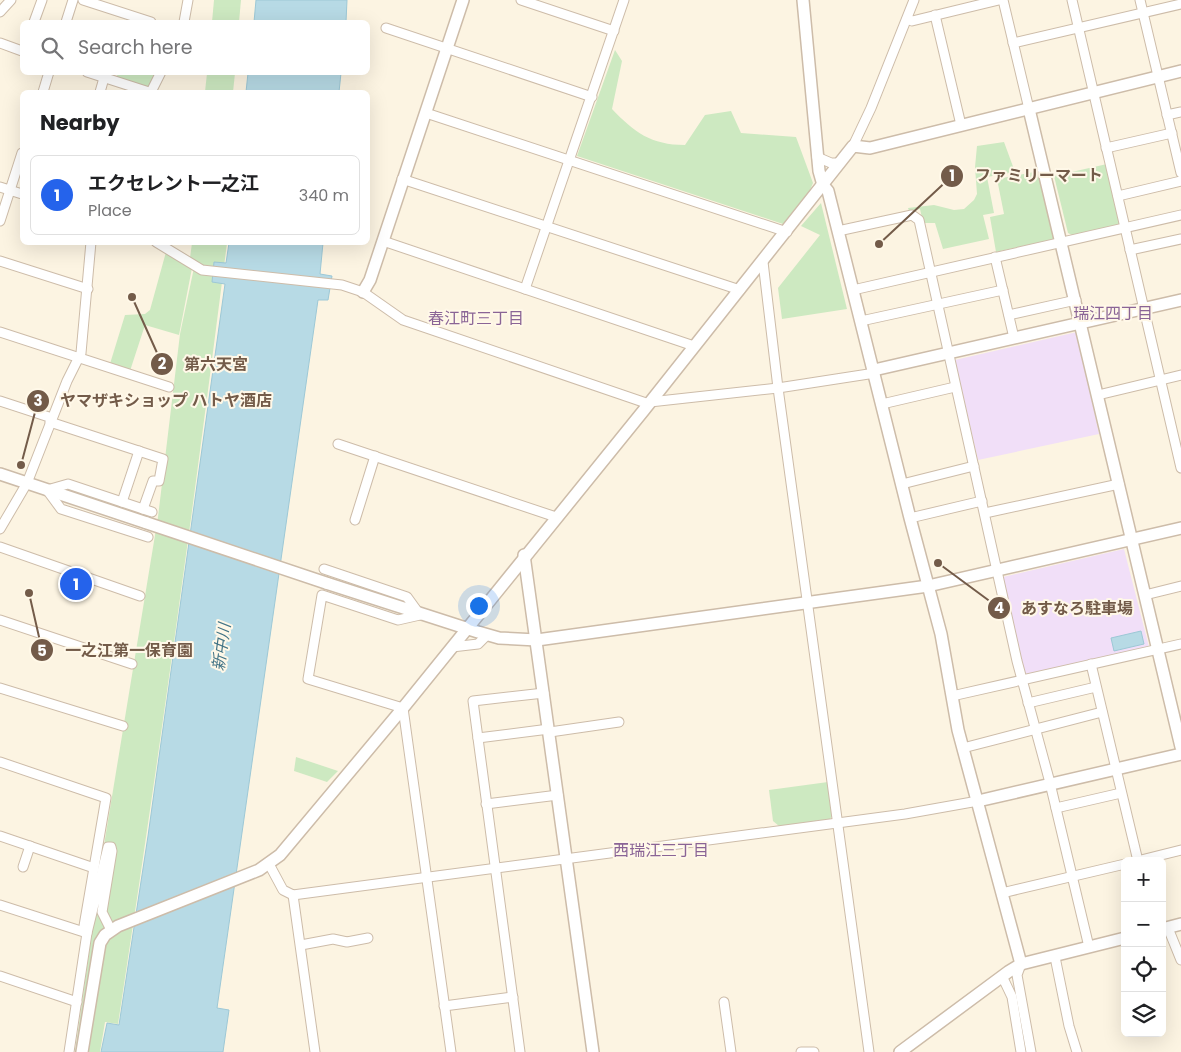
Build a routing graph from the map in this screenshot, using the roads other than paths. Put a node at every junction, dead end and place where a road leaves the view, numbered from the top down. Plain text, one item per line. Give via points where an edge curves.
1 (11, 0) edge
2 (42, 0) edge
3 (73, 0) edge
4 (82, 0) edge
5 (188, 0) edge
6 (463, 0) edge
7 (521, 0) edge
8 (624, 0) edge
9 (803, 0) edge
10 (914, 0) edge
11 (1001, 0) edge
12 (1072, 0) edge
13 (1140, 0) edge
14 (1181, 4) edge
15 (0, 12) edge
16 (1143, 12) junction
17 (935, 15) junction
18 (121, 18) edge
19 (907, 19) junction
20 (35, 20) edge
21 (67, 20) edge
22 (136, 20) edge
23 (184, 20) edge
24 (386, 28) dead end
25 (1079, 28) junction
26 (614, 31) junction
27 (0, 43) edge
28 (1013, 43) junction
29 (447, 48) junction
30 (20, 50) edge
31 (1181, 71) edge
32 (48, 75) edge
33 (159, 75) edge
34 (103, 76) edge
35 (1158, 76) junction
36 (43, 90) edge
37 (100, 90) edge
38 (144, 90) edge
39 (151, 90) edge
40 (1094, 92) junction
41 (592, 98) junction
42 (1029, 109) junction
43 (1181, 112) edge
44 (426, 113) junction
45 (1167, 115) junction
46 (961, 125) junction
47 (1172, 133) junction
48 (853, 146) junction
49 (1106, 148) junction
50 (817, 157) junction
51 (20, 159) edge
52 (570, 161) junction
53 (840, 163) junction
54 (1181, 173) edge
55 (402, 179) junction
56 (1181, 181) edge
57 (823, 185) junction
58 (0, 187) edge
59 (10, 190) junction
60 (20, 193) edge
61 (1118, 196) junction
62 (1181, 215) edge
63 (0, 221) edge
64 (547, 226) junction
65 (1125, 228) junction
66 (838, 231) junction
67 (787, 232) junction
68 (1181, 239) edge
69 (383, 241) junction
70 (1063, 242) junction
71 (91, 245) edge
72 (161, 245) edge
73 (1130, 250) junction
74 (995, 257) junction
75 (0, 261) edge
76 (763, 262) junction
77 (929, 272) junction
78 (88, 289) junction
79 (525, 289) junction
80 (740, 290) junction
81 (853, 290) junction
82 (1003, 290) junction
83 (362, 292) junction
84 (1076, 300) junction
85 (1181, 300) edge
86 (936, 304) junction
87 (1144, 309) junction
88 (1008, 315) junction
89 (861, 321) junction
90 (1082, 323) junction
91 (0, 332) edge
92 (1014, 338) junction
93 (694, 346) junction
94 (948, 353) junction
95 (79, 358) junction
96 (875, 372) junction
97 (1181, 375) edge
98 (1160, 380) junction
99 (169, 387) dead end
100 (955, 387) junction
101 (778, 388) junction
102 (1098, 395) junction
103 (0, 401) edge
104 (649, 403) junction
105 (882, 404) junction
106 (51, 420) junction
107 (338, 444) dead end
108 (139, 451) junction
109 (375, 456) junction
110 (974, 466) junction
111 (1181, 468) edge
112 (0, 474) edge
113 (27, 484) junction
114 (902, 484) junction
115 (1119, 484) junction
116 (47, 490) junction
117 (982, 501) junction
118 (122, 502) junction
119 (143, 509) junction
120 (152, 512) dead end
121 (985, 513) junction
122 (556, 517) junction
123 (910, 518) junction
124 (354, 520) dead end
125 (1181, 528) edge
126 (0, 529) edge
127 (148, 537) dead end
128 (1132, 540) junction
129 (0, 547) edge
130 (524, 556) junction
131 (324, 569) dead end
132 (996, 571) junction
133 (928, 586) junction
134 (1181, 586) edge
135 (1145, 595) junction
136 (140, 596) dead end
137 (807, 603) junction
138 (420, 615) junction
139 (0, 620) edge
140 (466, 629) junction
141 (488, 635) junction
142 (537, 640) junction
143 (1181, 644) edge
144 (452, 647) junction
145 (1158, 649) junction
146 (132, 664) dead end
147 (1091, 664) junction
148 (1022, 680) junction
149 (1096, 687) junction
150 (0, 688) edge
151 (544, 693) junction
152 (952, 696) junction
153 (1028, 703) junction
154 (403, 708) junction
155 (1102, 712) junction
156 (1178, 718) edge
157 (619, 722) dead end
158 (123, 726) dead end
159 (1036, 729) junction
160 (549, 730) junction
161 (478, 738) junction
162 (1181, 746) edge
163 (964, 748) junction
164 (1181, 754) edge
165 (0, 762) edge
166 (1116, 769) junction
167 (1050, 785) junction
168 (1121, 792) junction
169 (558, 795) junction
170 (978, 801) junction
171 (486, 804) junction
172 (1056, 808) junction
173 (837, 823) junction
174 (0, 836) edge
175 (30, 846) junction
176 (1181, 850) edge
177 (1137, 857) edge
178 (1154, 857) edge
179 (567, 858) junction
180 (1121, 865) edge
181 (23, 867) dead end
182 (264, 867) junction
183 (94, 868) junction
184 (495, 868) junction
185 (1072, 876) junction
186 (426, 877) junction
187 (1002, 893) junction
188 (294, 896) junction
189 (0, 905) edge
190 (1181, 924) edge
191 (115, 928) junction
192 (1166, 928) edge
193 (1166, 930) edge
194 (87, 933) junction
195 (368, 938) dead end
196 (1121, 939) edge
197 (301, 945) junction
198 (1089, 947) junction
199 (1055, 957) junction
200 (1181, 960) edge
201 (1021, 964) junction
202 (0, 976) edge
203 (1002, 976) junction
204 (513, 997) junction
205 (77, 1002) junction
206 (724, 1002) dead end
207 (444, 1006) junction
208 (69, 1052) edge
209 (82, 1052) edge
210 (315, 1052) edge
211 (451, 1052) edge
212 (520, 1052) edge
213 (593, 1052) edge
214 (732, 1052) edge
215 (801, 1052) edge
216 (814, 1052) edge
217 (869, 1052) edge
218 (900, 1052) edge
219 (1021, 1052) edge
220 (1031, 1052) edge
221 (1078, 1052) edge

1 - 15 street
2 - 20 street
3 - 21 street
4 - 18 street
5 - 23 street
6 - 29 street
7 - 26 street
8 - 26 street
9 - 50 street
10 - 19 street
11 - 17 street
11 - 28 street
12 - 25 street
13 - 16 street
14 - 16 street
16 - 25 street
16 - 35 street
17 - 19 street via 912,21
17 - 46 street
18 - 22 street
19 - 48 street
24 - 29 street
25 - 28 street
25 - 40 street
26 - 41 street
27 - 30 street
28 - 42 street
29 - 41 street
29 - 44 street
31 - 35 street
32 - 36 street
33 - 39 street
34 - 37 street
34 - 38 street
35 - 40 street
35 - 45 street
40 - 42 street
40 - 49 street
41 - 52 street
42 - 46 street
42 - 70 street
43 - 45 street
44 - 52 street
44 - 55 street
45 - 47 street
46 - 48 street via 870,148
47 - 49 street
47 - 54 street
48 - 53 street
49 - 61 street
50 - 53 street
50 - 57 street
51 - 59 street
52 - 64 street
52 - 67 street
53 - 57 street
55 - 64 street
55 - 69 street
56 - 61 street
57 - 66 street via 828,191
57 - 67 street
58 - 59 street
59 - 60 street
59 - 63 street
61 - 65 street
62 - 65 street
64 - 79 street
64 - 80 street
65 - 70 street
65 - 73 street
66 - 77 street via 916,216
66 - 81 street
67 - 76 street
68 - 73 street
69 - 79 street
69 - 83 street via 370,280
70 - 74 street
70 - 84 street
71 - 78 street
72 - 83 street via 202,270 342,285
73 - 87 street
74 - 77 street
74 - 82 street
75 - 78 street
76 - 80 street
76 - 101 street
77 - 81 street
77 - 86 street
78 - 95 street
79 - 93 street
80 - 93 street
81 - 89 street
82 - 86 street
82 - 88 street
83 - 104 street via 403,320
84 - 88 street
84 - 90 street
85 - 87 street
86 - 89 street
86 - 94 street
87 - 90 street
87 - 98 street
88 - 92 street
89 - 96 street
90 - 92 street
90 - 102 street
91 - 95 street
92 - 94 street
93 - 104 street
94 - 96 street
94 - 100 street
95 - 99 street
95 - 106 street
96 - 101 street
96 - 105 street
97 - 98 street
98 - 102 street
98 - 111 street
100 - 105 street
100 - 110 street
101 - 104 street
101 - 137 street
102 - 115 street
103 - 106 street
104 - 122 street
105 - 114 street
106 - 108 street
106 - 113 street
107 - 109 street
108 - 118 street
108 - 119 street via 163,460 159,481 153,481
109 - 122 street
109 - 124 street
110 - 114 street
110 - 117 street
112 - 113 street
113 - 116 street
113 - 126 street
114 - 123 street
115 - 121 street
115 - 128 street
116 - 118 street via 68,484
116 - 127 street via 61,509
116 - 138 street, bridge
117 - 121 street
117 - 123 street
118 - 119 street
119 - 120 street
121 - 132 street
122 - 130 street
123 - 133 street
125 - 128 street
128 - 132 street
128 - 135 street
129 - 136 street
130 - 140 street
130 - 142 street
131 - 138 street via 407,597
132 - 133 street
132 - 148 street
133 - 137 street
133 - 152 street
134 - 135 street
135 - 145 street
137 - 142 street
137 - 173 street
138 - 140 street
138 - 154 street via 398,620 322,595 308,679
139 - 146 street
140 - 141 street
140 - 144 street
141 - 142 street
141 - 144 street via 478,644
142 - 151 street
143 - 145 street
144 - 154 street
145 - 147 street
145 - 156 street
147 - 148 street
147 - 149 street
148 - 152 street
148 - 153 street
149 - 153 street
149 - 155 street
150 - 158 street
151 - 160 street
151 - 161 street via 473,701
152 - 163 street
153 - 159 street
154 - 182 street via 288,847
154 - 186 street
155 - 159 street
155 - 166 street
156 - 162 street
157 - 160 street
159 - 163 street
159 - 167 street
160 - 161 street
160 - 169 street
161 - 171 street
163 - 170 street
164 - 166 street
165 - 183 street via 106,798
166 - 167 street
166 - 168 street
167 - 170 street
167 - 172 street
168 - 172 street
168 - 177 street
169 - 171 street
169 - 179 street
170 - 173 street
170 - 187 street
171 - 184 street
172 - 185 street
173 - 179 street
173 - 217 street
174 - 175 street
175 - 181 street
175 - 183 street
176 - 178 street
179 - 184 street
179 - 213 street
180 - 185 street
182 - 188 street via 283,890
182 - 191 street
183 - 194 street via 84,925
184 - 186 street
184 - 204 street
185 - 187 street
185 - 198 street
186 - 188 street
186 - 207 street
187 - 201 street
188 - 197 street
189 - 194 street
190 - 192 street
191 - 194 street via 102,912 112,851 108,847
191 - 209 street via 100,943
193 - 200 street
194 - 205 street
195 - 197 street via 347,942 333,939
196 - 198 street
197 - 210 street
198 - 199 street
199 - 201 street
199 - 221 street via 1069,1026
201 - 203 street
201 - 220 street via 1017,974
202 - 205 street
203 - 218 street
203 - 219 street via 1012,997
204 - 207 street
204 - 212 street
205 - 208 street
206 - 214 street
207 - 211 street
215 - 216 street

